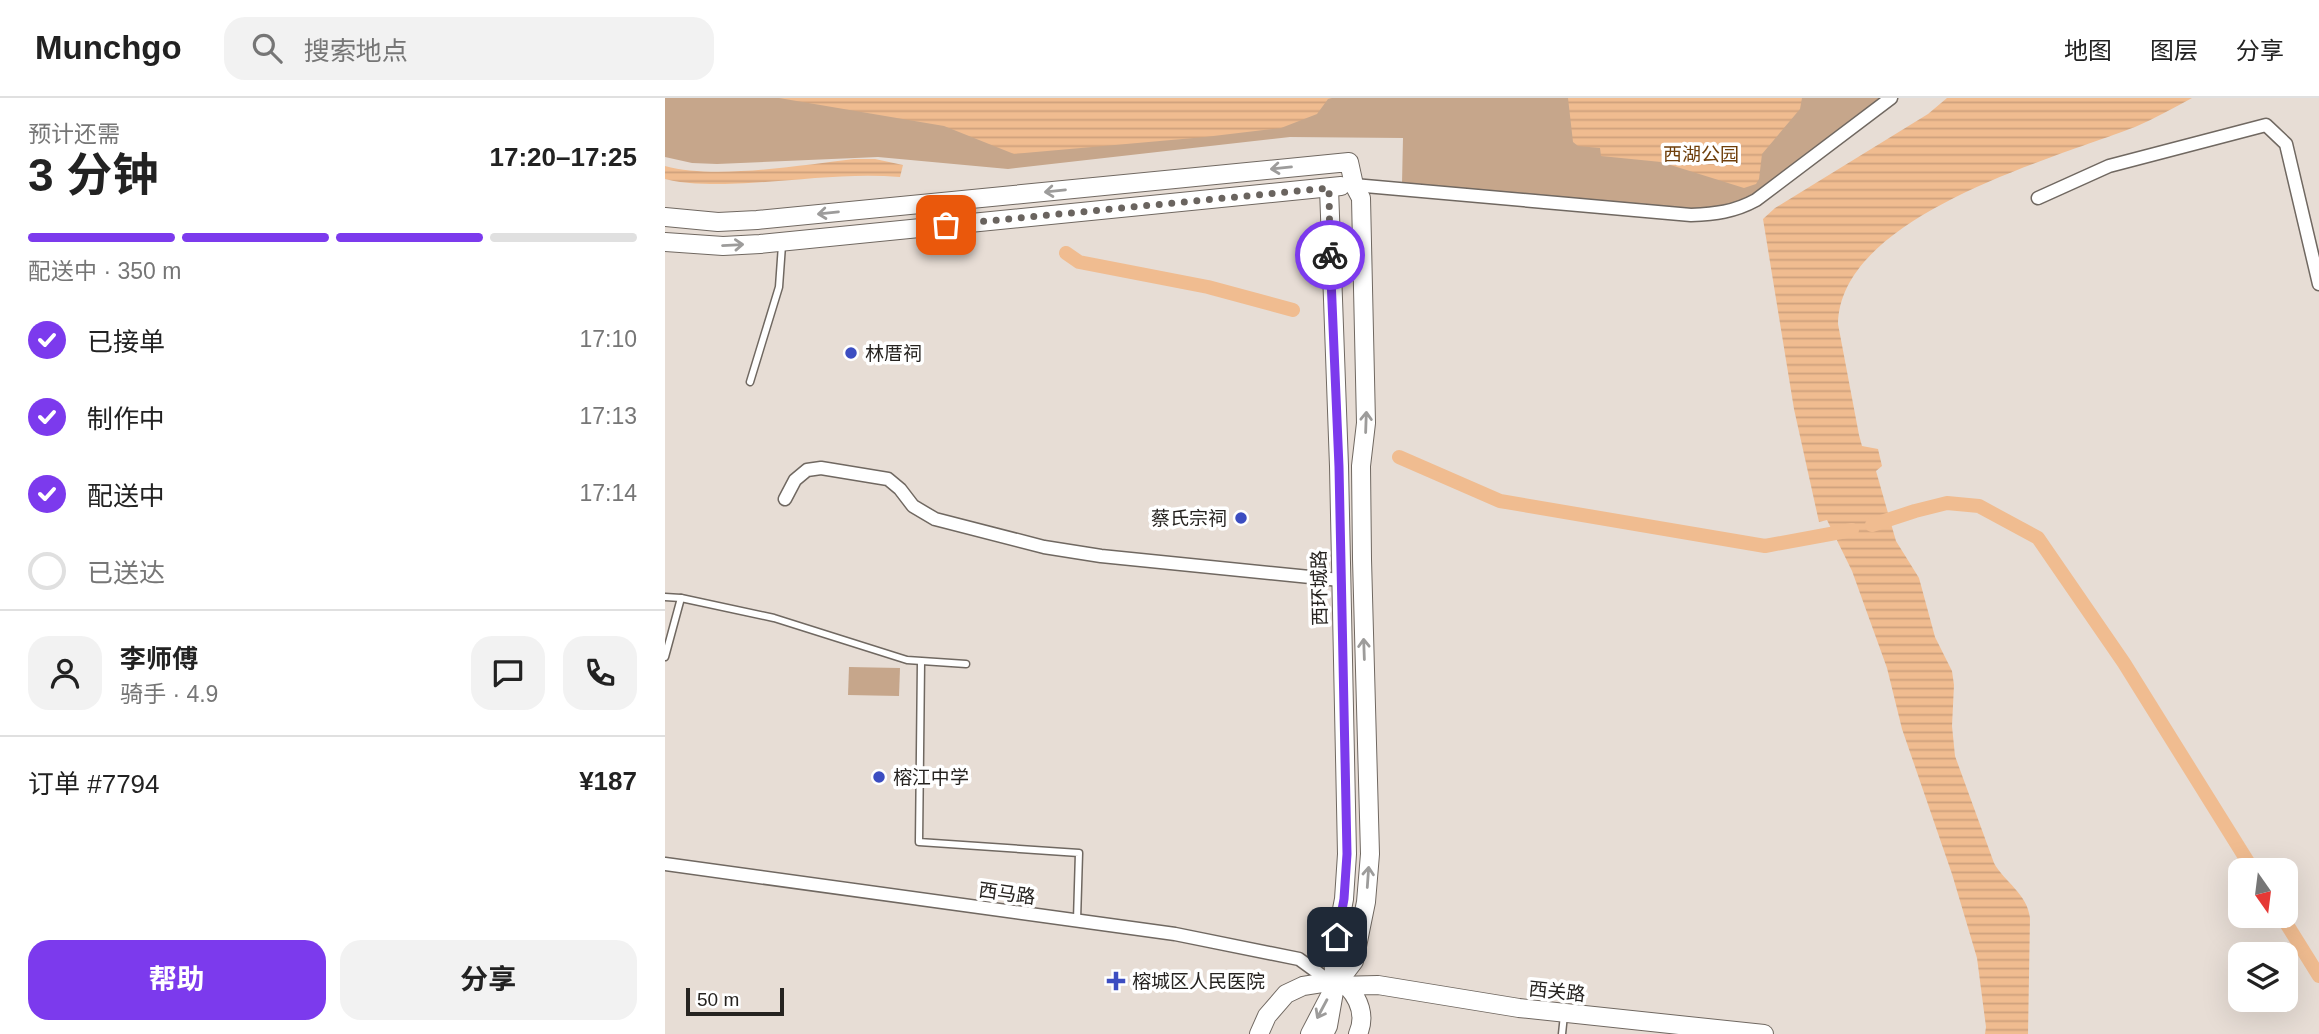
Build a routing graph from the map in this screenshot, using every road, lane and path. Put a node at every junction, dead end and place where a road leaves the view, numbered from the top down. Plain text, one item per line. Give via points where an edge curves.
1 (1891, 98) edge
2 (1354, 185) junction
3 (1329, 188) junction
4 (2038, 198) dead end
5 (665, 217) edge
6 (782, 241) junction
7 (665, 242) edge
8 (2319, 284) edge
9 (750, 382) dead end
10 (785, 499) dead end
11 (1340, 580) junction
12 (665, 597) edge
13 (681, 598) junction
14 (665, 657) edge
15 (921, 662) junction
16 (967, 664) dead end
17 (665, 864) edge
18 (1077, 922) junction
19 (1341, 986) junction
20 (1564, 1013) junction
21 (1259, 1034) edge
22 (1310, 1034) edge
23 (1324, 1034) edge
24 (1358, 1034) edge
25 (1562, 1034) edge
26 (1756, 1034) edge

1 - 2 street via 1756,200 1723,213 1691,215
2 - 3 main road
2 -> 5 main road, 西环城路 via 1349,162 757,220
19 -> 2 main road, 西环城路 via 1357,952 1370,854 1361,466 1366,396 1361,198
3 - 6 main road
3 - 11 main road, 西环城路
4 - 8 street via 2109,166 2266,125 2286,144
7 -> 6 main road via 723,246
6 - 9 lane via 779,288
10 - 11 street via 795,480 807,470 821,468 888,479 913,506 935,519 1044,547
11 - 19 main road, 西环城路 via 1347,854 1344,899 1332,956
12 - 13 lane
13 - 14 lane
13 - 15 lane via 774,618
15 - 16 lane
15 - 18 lane via 919,842 1079,853
17 - 18 street, 西马路
18 - 19 street, 西马路 via 1175,934 1300,959
19 - 20 main road, 西关路 via 1378,985
19 - 21 main road, 西关路 via 1313,984 1286,994
19 -> 22 main road, 西环城路
19 - 23 main road, 西环城路
19 - 24 main road via 1356,996 1361,1010
20 - 25 lane
20 - 26 main road, 西关路

